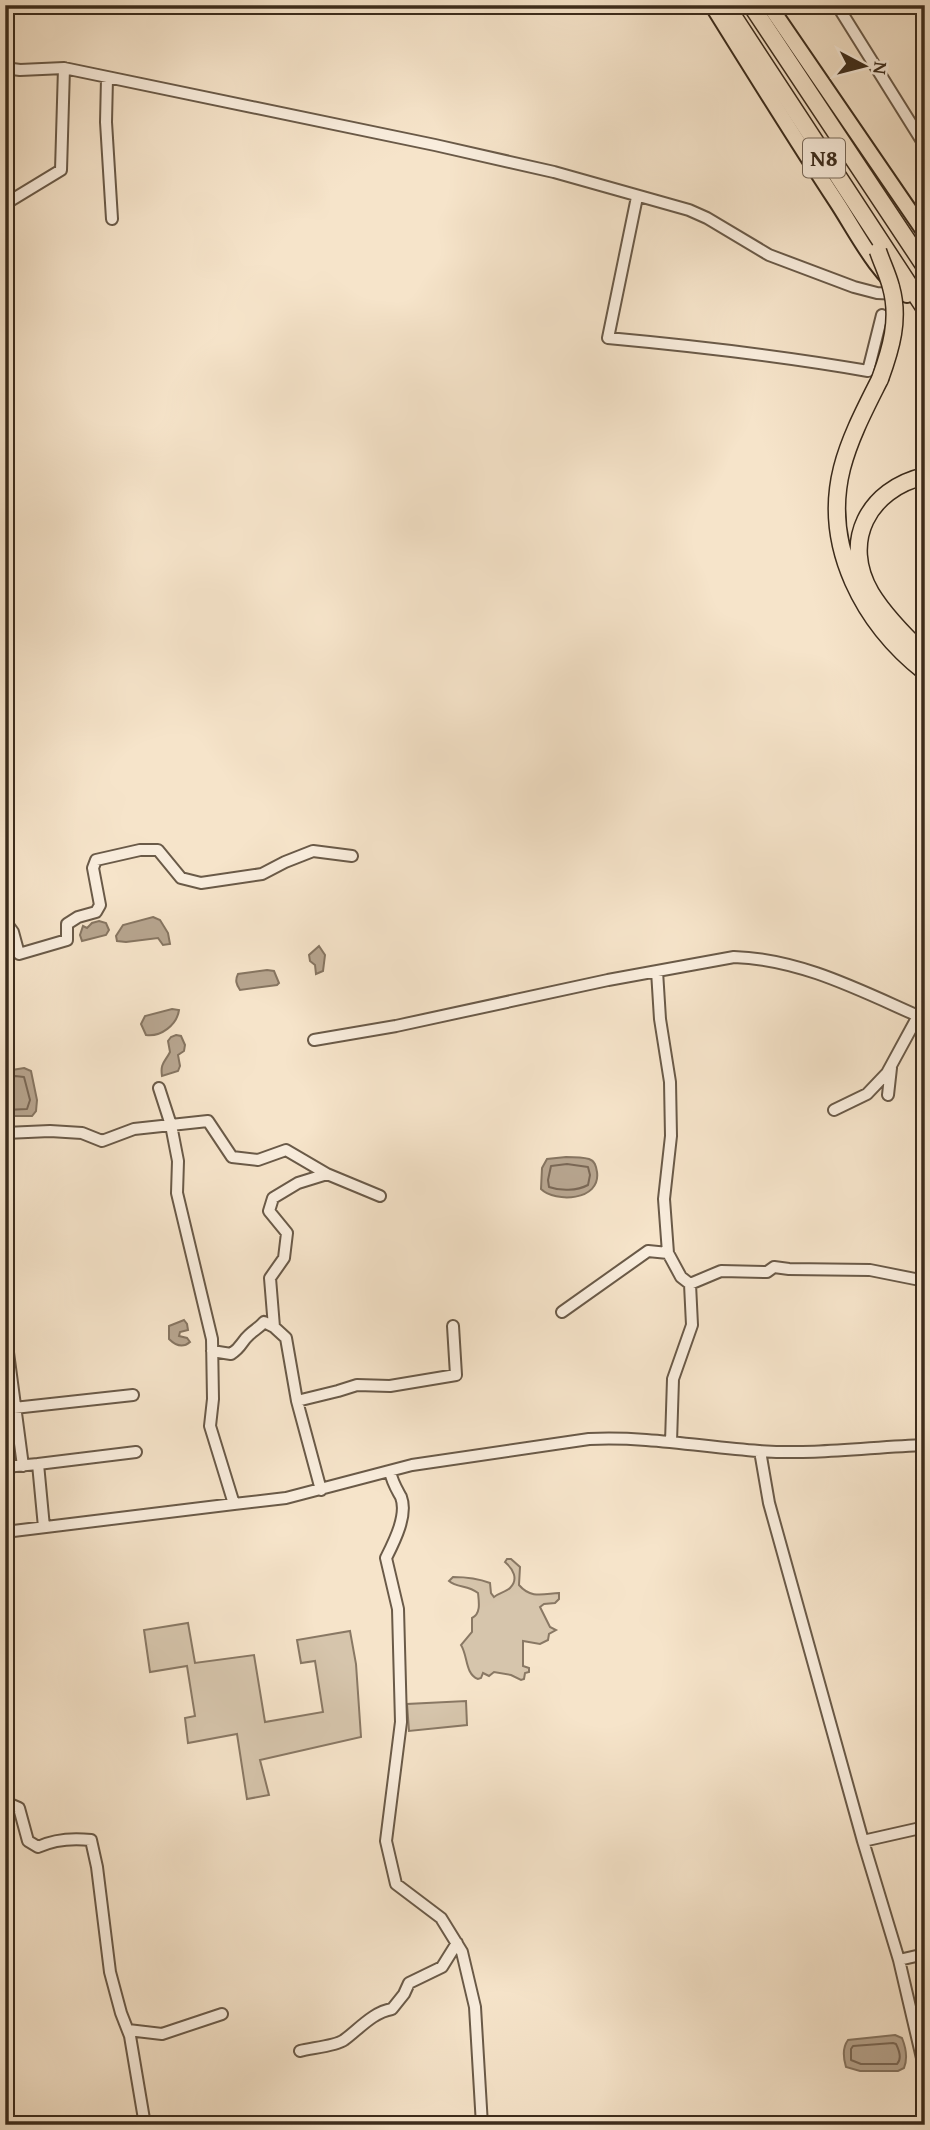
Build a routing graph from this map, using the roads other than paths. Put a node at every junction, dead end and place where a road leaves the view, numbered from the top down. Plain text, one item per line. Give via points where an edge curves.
1 (712, 5) edge
2 (726, 5) edge
3 (751, 5) edge
4 (769, 5) edge
5 (837, 5) edge
6 (5, 68) edge
7 (64, 68) junction
8 (107, 78) junction
9 (925, 146) edge
10 (637, 197) junction
11 (5, 204) edge
12 (112, 219) dead end
13 (866, 221) junction
14 (925, 233) edge
15 (925, 267) edge
16 (907, 295) joint
17 (925, 309) edge
18 (882, 316) dead end
19 (925, 476) edge
20 (925, 655) edge
21 (925, 672) edge
22 (352, 856) dead end
23 (5, 920) edge
24 (657, 971) junction
25 (921, 1017) edge
26 (314, 1040) dead end
27 (891, 1066) junction
28 (159, 1088) dead end
29 (888, 1095) dead end
30 (834, 1110) dead end
31 (170, 1125) junction
32 (5, 1133) edge
33 (327, 1174) junction
34 (380, 1196) dead end
35 (668, 1253) junction
36 (925, 1281) edge
37 (691, 1284) junction
38 (562, 1312) dead end
39 (453, 1326) dead end
40 (274, 1327) junction
41 (7, 1345) dead end
42 (212, 1351) junction
43 (133, 1395) dead end
44 (297, 1401) junction
45 (10, 1408) edge
46 (671, 1441) junction
47 (925, 1445) edge
48 (760, 1451) junction
49 (136, 1452) dead end
50 (38, 1464) junction
51 (23, 1466) junction
52 (5, 1467) edge
53 (390, 1471) junction
54 (321, 1490) junction
55 (234, 1504) junction
56 (44, 1527) junction
57 (5, 1532) edge
58 (5, 1802) edge
59 (925, 1827) edge
60 (863, 1842) junction
61 (457, 1943) junction
62 (925, 1954) edge
63 (899, 1960) junction
64 (222, 2014) dead end
65 (128, 2030) junction
66 (300, 2051) dead end
67 (925, 2071) edge
68 (145, 2125) edge
69 (482, 2125) edge

1 - 16 main road via 877,264
2 - 13 highway, N8
3 - 15 highway, N8
4 - 14 main road
5 - 9 street
6 - 7 street
7 - 8 street
7 - 11 street via 61,170
8 - 10 street via 448,148
8 - 12 street
10 - 16 street via 689,210 769,255 854,287
10 - 18 street via 608,338 739,351 868,371
13 - 17 highway, N8
13 - 21 highway, bridge via 891,287 895,321 880,379 842,468 838,537 847,570 865,603 888,637
19 - 20 highway via 878,500 860,532 859,548 871,592
22 - 23 street via 313,851 262,874 201,883 181,878 158,849 120,853 96,860 93,868 100,905 96,912 67,924 67,940 19,954
24 - 25 street via 734,957 754,958 819,972
24 - 26 street
24 - 35 street via 670,1082 671,1136 664,1199
25 - 27 street
27 - 29 street
27 - 30 street via 867,1094
28 - 31 street
31 - 32 street via 134,1129 102,1141 82,1133
31 - 33 street via 208,1121 232,1157 258,1160 286,1150
31 - 42 street via 178,1161 177,1192
33 - 34 street
33 - 40 street via 298,1182 273,1198 269,1211 287,1233 284,1258 270,1278
35 - 37 street via 681,1277
35 - 38 street via 648,1251
36 - 37 street via 870,1270 774,1266 767,1272 720,1271
37 - 46 street via 692,1325 673,1379
39 - 44 street via 456,1375 390,1386 357,1385
40 - 42 street via 264,1322 231,1354
40 - 44 street via 286,1338
41 - 45 street
42 - 55 street via 210,1426
43 - 45 street
44 - 54 street
45 - 51 street
46 - 48 street
46 - 53 street via 589,1439
47 - 48 street
48 - 60 street via 769,1503
49 - 50 street
50 - 51 street
50 - 56 street
51 - 52 street
53 - 54 street
53 - 61 street via 402,1500 400,1532 386,1558 398,1609 401,1722 386,1841 396,1884 441,1918
54 - 55 street
55 - 56 street
56 - 57 street
58 - 65 street via 19,1808 28,1841 38,1847 75,1838 91,1840 110,1972
59 - 60 street
60 - 63 street
61 - 66 street via 442,1967 409,1983 391,2009 343,2042
61 - 69 street via 475,2007
62 - 63 street
63 - 67 street
64 - 65 street via 162,2034
65 - 68 street

